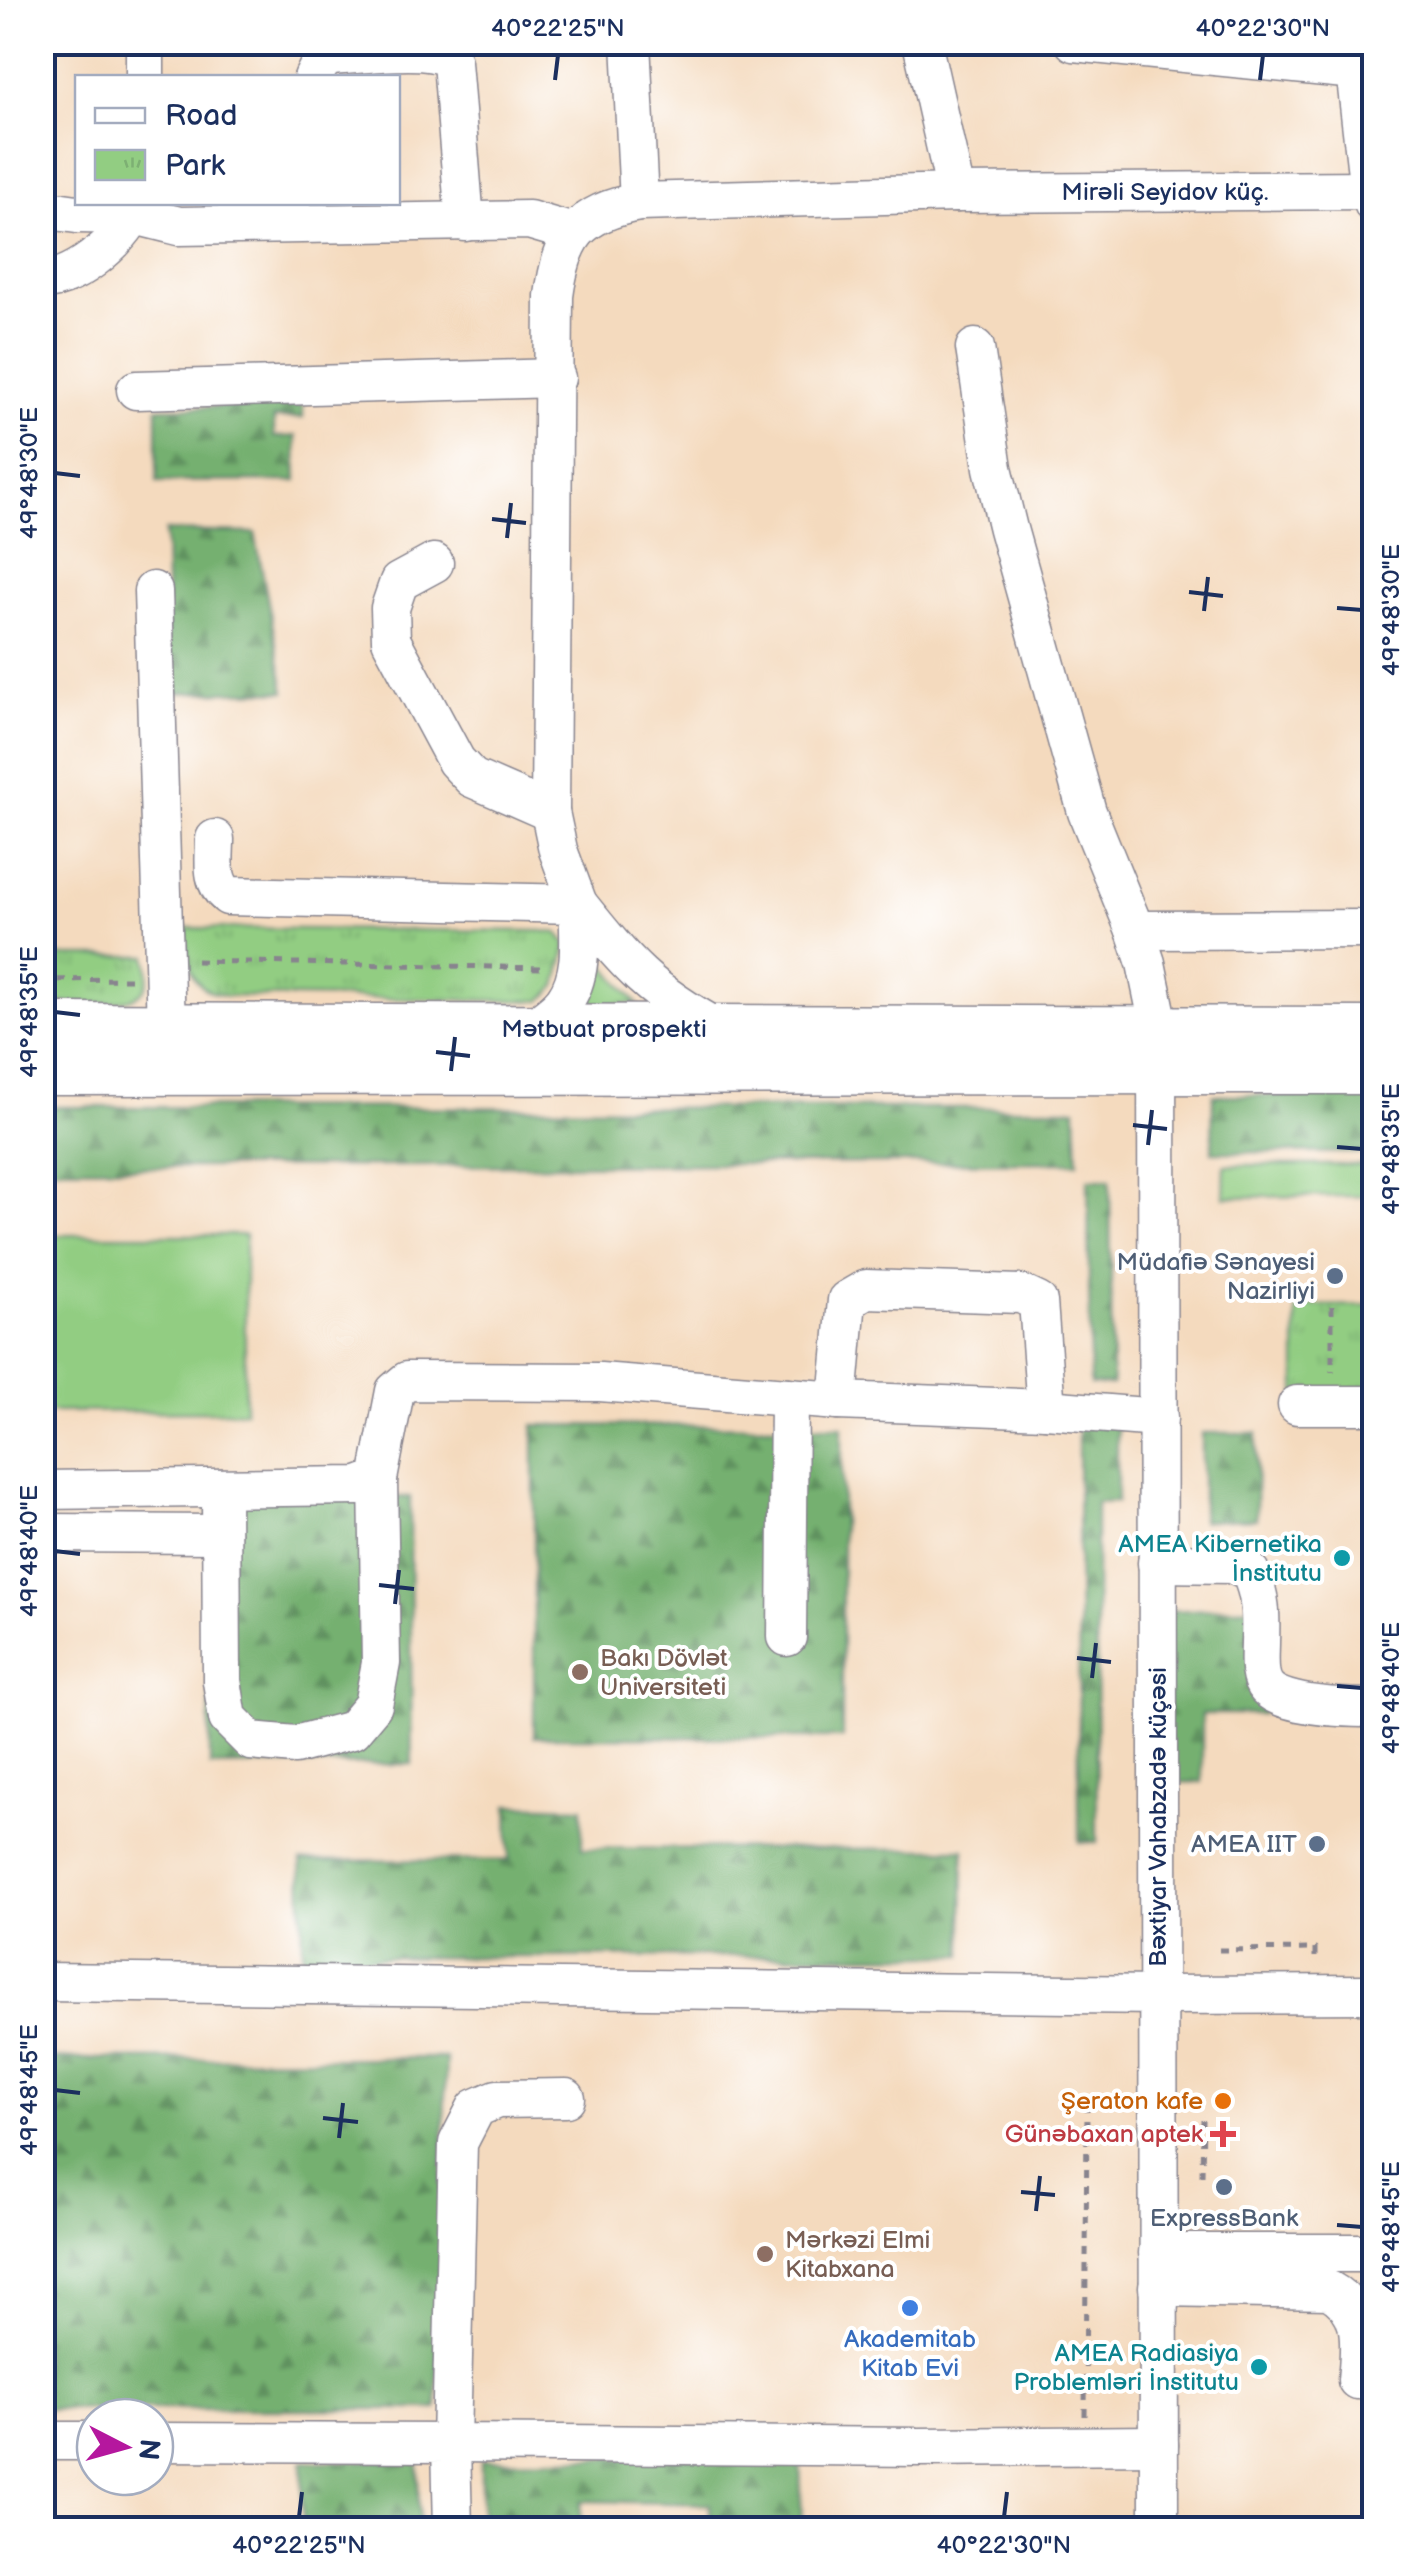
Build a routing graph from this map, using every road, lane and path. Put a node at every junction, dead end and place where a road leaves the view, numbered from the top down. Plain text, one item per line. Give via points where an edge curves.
1 (144, 42) edge
2 (631, 42) edge
3 (922, 42) edge
4 (1074, 42) edge
5 (1213, 50) edge
6 (1365, 69) edge
7 (145, 75) edge
8 (315, 75) edge
9 (956, 193) junction
10 (1373, 195) edge
11 (639, 202) junction
12 (42, 209) edge
13 (137, 209) edge
14 (315, 213) edge
15 (465, 222) junction
16 (573, 233) junction
17 (42, 280) edge
18 (975, 348) dead end
19 (556, 378) junction
20 (136, 390) dead end
21 (434, 562) dead end
22 (154, 591) dead end
23 (550, 812) junction
24 (215, 839) dead end
25 (578, 904) junction
26 (1374, 929) edge
27 (1135, 930) junction
28 (188, 960) dead end
29 (564, 968) dead end
30 (149, 979) dead end
31 (42, 980) edge
32 (42, 1027) edge
33 (166, 1028) junction
34 (532, 1028) junction
35 (719, 1029) junction
36 (1374, 1031) edge
37 (1106, 1050) junction
38 (1207, 1050) junction
39 (1158, 1068) junction
40 (1374, 1070) edge
41 (42, 1071) edge
42 (1332, 1306) dead end
43 (1332, 1383) dead end
44 (789, 1397) junction
45 (838, 1401) junction
46 (1297, 1405) dead end
47 (1374, 1405) edge
48 (1046, 1409) junction
49 (1158, 1418) junction
50 (378, 1479) junction
51 (221, 1488) junction
52 (42, 1490) edge
53 (42, 1533) edge
54 (221, 1534) junction
55 (1157, 1563) junction
56 (787, 1636) dead end
57 (1374, 1708) edge
58 (1219, 1950) dead end
59 (1296, 1950) dead end
60 (42, 1982) edge
61 (1374, 1994) edge
62 (1159, 1995) junction
63 (566, 2098) dead end
64 (1088, 2108) dead end
65 (1202, 2119) dead end
66 (1202, 2176) dead end
67 (1374, 2253) edge
68 (1158, 2270) junction
69 (1357, 2380) dead end
70 (42, 2441) edge
71 (75, 2441) edge
72 (175, 2442) edge
73 (452, 2443) junction
74 (1085, 2444) junction
75 (1159, 2445) junction
76 (452, 2530) edge
77 (1159, 2530) edge

1 - 7 street
2 - 11 street
3 - 9 street
4 - 5 street
5 - 6 street
6 - 10 street
8 - 15 street via 331,56 444,54 452,62
9 - 10 street, Mirəli Seyidov küç.
9 - 11 street, Mirəli Seyidov küç.
11 - 16 street, Mirəli Seyidov küç. via 596,214
12 - 13 street
13 - 14 street via 179,226
13 - 17 street via 84,268
14 - 15 street
15 - 16 street via 529,220
16 - 19 street via 554,296
18 - 27 street, Bəxtiyar Vahabzadə küçəsi via 1008,529 1087,812
19 - 20 street
19 - 23 street
21 - 23 street via 400,582 390,608 391,640 464,770
22 - 33 street
23 - 25 street
24 - 25 street via 215,880 228,896
25 - 34 street via 574,981 563,1002
25 - 35 street via 629,968
26 - 27 street
27 - 39 street, Bəxtiyar Vahabzadə küçəsi via 1154,996
28 - 29 path
30 - 31 path
32 - 33 main road, Mətbuat prospekti
33 - 34 main road, Mətbuat prospekti
34 - 35 main road, Mətbuat prospekti
35 - 37 main road, Mətbuat prospekti
36 - 38 main road
37 - 39 main road
37 - 41 main road, Mətbuat prospekti
38 - 39 main road
38 - 40 main road
39 - 49 street, Bəxtiyar Vahabzadə küçəsi
42 - 43 path
44 - 45 street
44 - 50 street via 600,1382 407,1381 394,1391
44 - 56 street
45 - 48 street
45 - 48 street via 847,1300 866,1289 1002,1293 1038,1302
46 - 47 street
48 - 49 street
49 - 55 street, Bəxtiyar Vahabzadə küçəsi
50 - 51 street via 359,1486
50 - 54 street via 381,1663 373,1705 352,1730 295,1745 251,1741 228,1718
51 - 52 street
51 - 54 street
53 - 54 street
55 - 57 street via 1232,1564 1250,1572 1259,1590 1265,1687 1280,1698
55 - 62 street, Bəxtiyar Vahabzadə küçəsi
58 - 59 path
60 - 62 street
61 - 62 street
62 - 68 street, Bəxtiyar Vahabzadə küçəsi
63 - 73 street via 497,2098 476,2108 458,2143
64 - 74 path
65 - 66 path
67 - 68 street
68 - 69 street via 1329,2290 1342,2297 1361,2336
68 - 75 street, Bəxtiyar Vahabzadə küçəsi
70 - 71 street
72 - 73 street
73 - 74 street
73 - 76 street
74 - 75 street
75 - 77 street, Bəxtiyar Vahabzadə küçəsi

